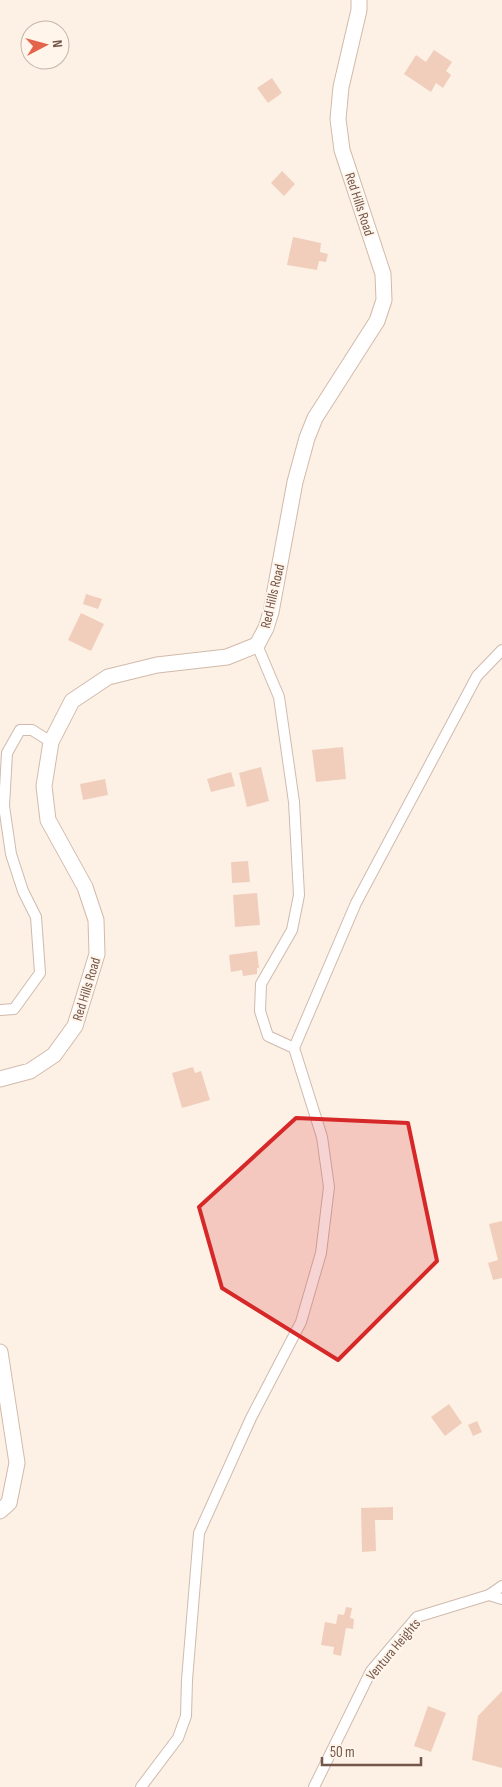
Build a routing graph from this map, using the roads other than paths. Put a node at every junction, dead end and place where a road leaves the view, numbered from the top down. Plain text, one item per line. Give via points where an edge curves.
1 (359, 0) edge
2 (256, 645) junction
3 (502, 650) edge
4 (51, 742) junction
5 (0, 1010) edge
6 (294, 1048) junction
7 (0, 1079) edge
8 (0, 1352) edge
9 (0, 1511) edge
10 (502, 1586) edge
11 (489, 1595) junction
12 (502, 1599) edge
13 (141, 1787) edge
14 (314, 1787) edge

1 - 2 main road, Red Hills Road via 341,86 338,119 342,150 383,274 384,300 377,321 315,418 307,438 295,482 270,612 266,628
2 - 4 main road, Red Hills Road via 228,657 157,665 108,677 72,701
2 - 6 street via 279,697 294,802 298,895 292,930 261,984 260,1011 268,1036
3 - 6 street via 477,676 356,903
4 - 5 street via 32,730 20,730 7,753 4,806 11,854 36,917 40,973 14,1010
4 - 7 main road, Red Hills Road via 44,786 48,820 85,886 96,920 97,954 75,1026 54,1055 30,1071
6 - 13 street via 322,1137 329,1187 321,1253 301,1322 251,1418 199,1533 186,1716 178,1738
8 - 9 main road via 17,1463 9,1503
10 - 11 street, Ventura Heights
11 - 12 street
11 - 14 street, Ventura Heights via 417,1617 371,1671

